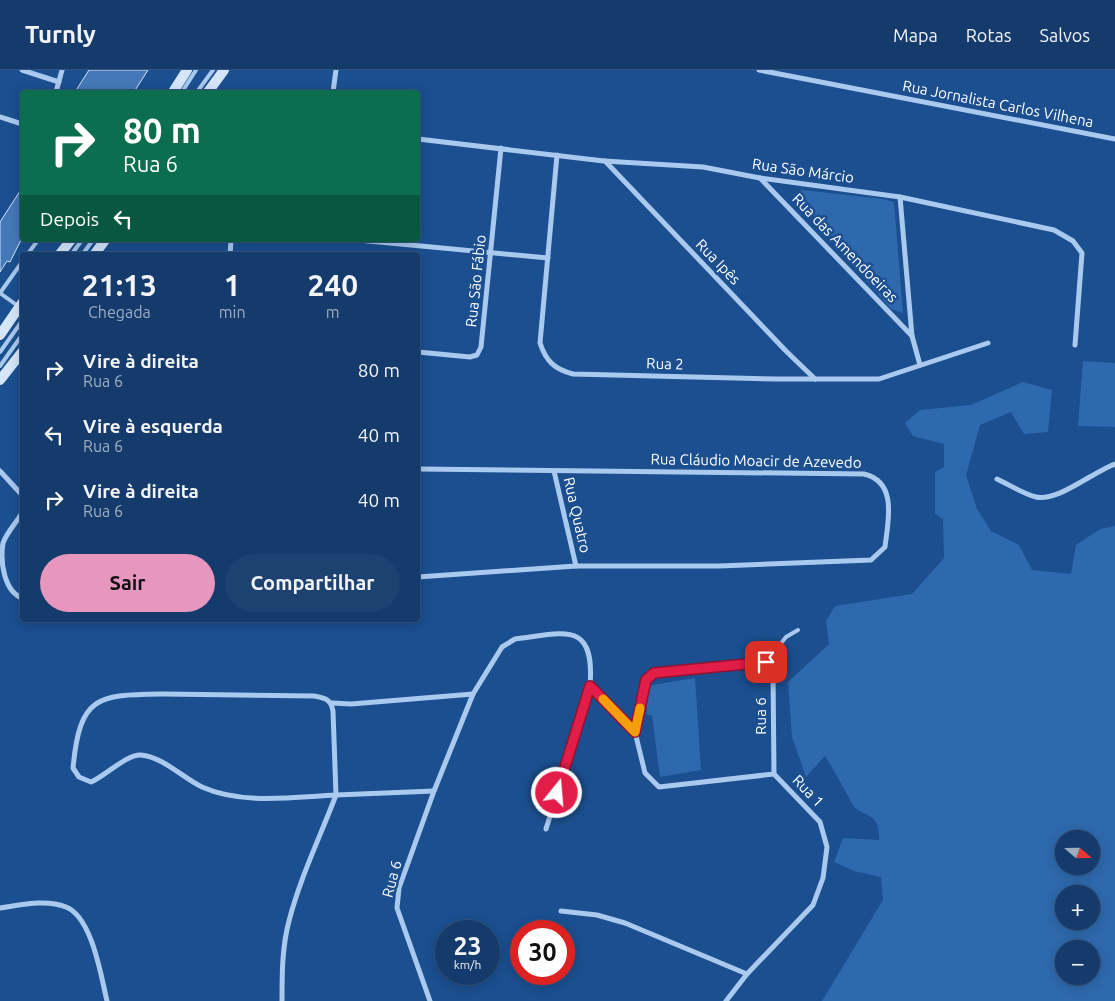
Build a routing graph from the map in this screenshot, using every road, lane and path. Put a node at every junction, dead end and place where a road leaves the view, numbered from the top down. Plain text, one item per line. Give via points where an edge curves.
1 (22, 70) edge
2 (62, 70) edge
3 (187, 70) edge
4 (196, 70) edge
5 (213, 70) edge
6 (224, 70) edge
7 (336, 70) edge
8 (759, 70) edge
9 (58, 82) junction
10 (56, 90) edge
11 (174, 90) edge
12 (183, 90) edge
13 (198, 90) edge
14 (209, 90) edge
15 (333, 90) edge
16 (0, 117) edge
17 (20, 123) edge
18 (420, 139) edge
19 (1115, 139) edge
20 (502, 148) junction
21 (558, 155) junction
22 (604, 160) junction
23 (760, 178) junction
24 (900, 197) junction
25 (69, 242) edge
26 (380, 242) edge
27 (61, 252) edge
28 (492, 252) junction
29 (548, 258) junction
30 (20, 265) edge
31 (0, 293) edge
32 (20, 304) edge
33 (20, 306) edge
34 (20, 324) edge
35 (0, 335) edge
36 (912, 336) junction
37 (20, 338) edge
38 (988, 343) dead end
39 (1075, 345) dead end
40 (0, 352) edge
41 (420, 352) edge
42 (20, 355) edge
43 (920, 365) junction
44 (0, 366) edge
45 (815, 379) junction
46 (0, 380) edge
47 (1115, 464) edge
48 (420, 469) edge
49 (554, 470) junction
50 (0, 471) edge
51 (997, 479) dead end
52 (20, 493) edge
53 (20, 516) edge
54 (576, 566) junction
55 (420, 577) edge
56 (20, 597) edge
57 (798, 630) dead end
58 (766, 662) junction
59 (590, 686) junction
60 (473, 694) junction
61 (332, 703) junction
62 (635, 732) junction
63 (774, 774) junction
64 (434, 791) junction
65 (336, 796) junction
66 (546, 829) dead end
67 (0, 908) edge
68 (560, 911) dead end
69 (747, 974) junction
70 (107, 1001) edge
71 (282, 1001) edge
72 (430, 1001) edge
73 (726, 1001) edge

1 - 9 street
2 - 9 street
3 - 11 main road
4 - 12 lane
5 - 13 lane
6 - 14 main road
7 - 15 street
8 - 19 street, Rua Jornalista Carlos Vilhena
9 - 10 street
16 - 17 street
18 - 20 street, Rua São Márcio
20 - 21 street, Rua São Márcio
20 - 28 street, Rua São Fábio
21 - 22 street, Rua São Márcio
21 - 29 street, Rua 2
22 - 23 street, Rua São Márcio via 703,167
22 - 45 street, Rua Ipês
23 - 24 street, Rua São Márcio
23 - 36 street, Rua das Amendoeiras
24 - 36 street
24 - 39 street, Rua São Márcio via 1054,230 1073,241 1082,253
25 - 27 main road
26 - 28 street
28 - 29 street
28 - 41 street, Rua São Fábio via 479,353 470,357
29 - 45 street, Rua 2 via 540,343 545,357 560,371 573,374
30 - 31 lane
31 - 32 lane
33 - 35 main road
34 - 40 lane
36 - 43 street
37 - 44 lane
38 - 43 street, Rua 2
42 - 46 main road
43 - 45 street, Rua 2 via 879,379
47 - 51 street via 1059,493 1042,498
48 - 49 street, Rua Cláudio Moacir de Azevedo
49 - 54 street, Rua Quatro
49 - 54 street, Rua Cláudio Moacir de Azevedo via 864,474 880,481 889,504 885,547 871,560 719,566
50 - 52 street
53 - 56 street via 2,544 1,559 7,588
54 - 55 street, Rua Cláudio Moacir de Azevedo
57 - 58 lane via 786,637
58 - 62 street via 654,673 646,680
58 - 63 street, Rua 6 via 772,665 773,673
59 - 60 street, Rua 6 via 592,664 584,641 566,633 508,642
59 - 62 street
59 - 66 street, Rua 6
60 - 61 street
60 - 64 street, Rua 6
61 - 65 street
61 - 65 street via 314,696 116,695 99,700 78,729 73,768 80,777 91,782 129,757 140,755 161,762 203,788 234,797
62 - 63 street, Rua 1 via 645,773 659,786
63 - 69 street, Rua 1 via 820,822 827,847 823,878 813,905
64 - 65 street
64 - 72 street, Rua 6 via 399,888 397,908
65 - 71 street via 305,871 289,922
67 - 70 street via 37,903 66,907 76,914 86,927
68 - 69 street via 596,915 625,923
69 - 73 street, Rua 1

